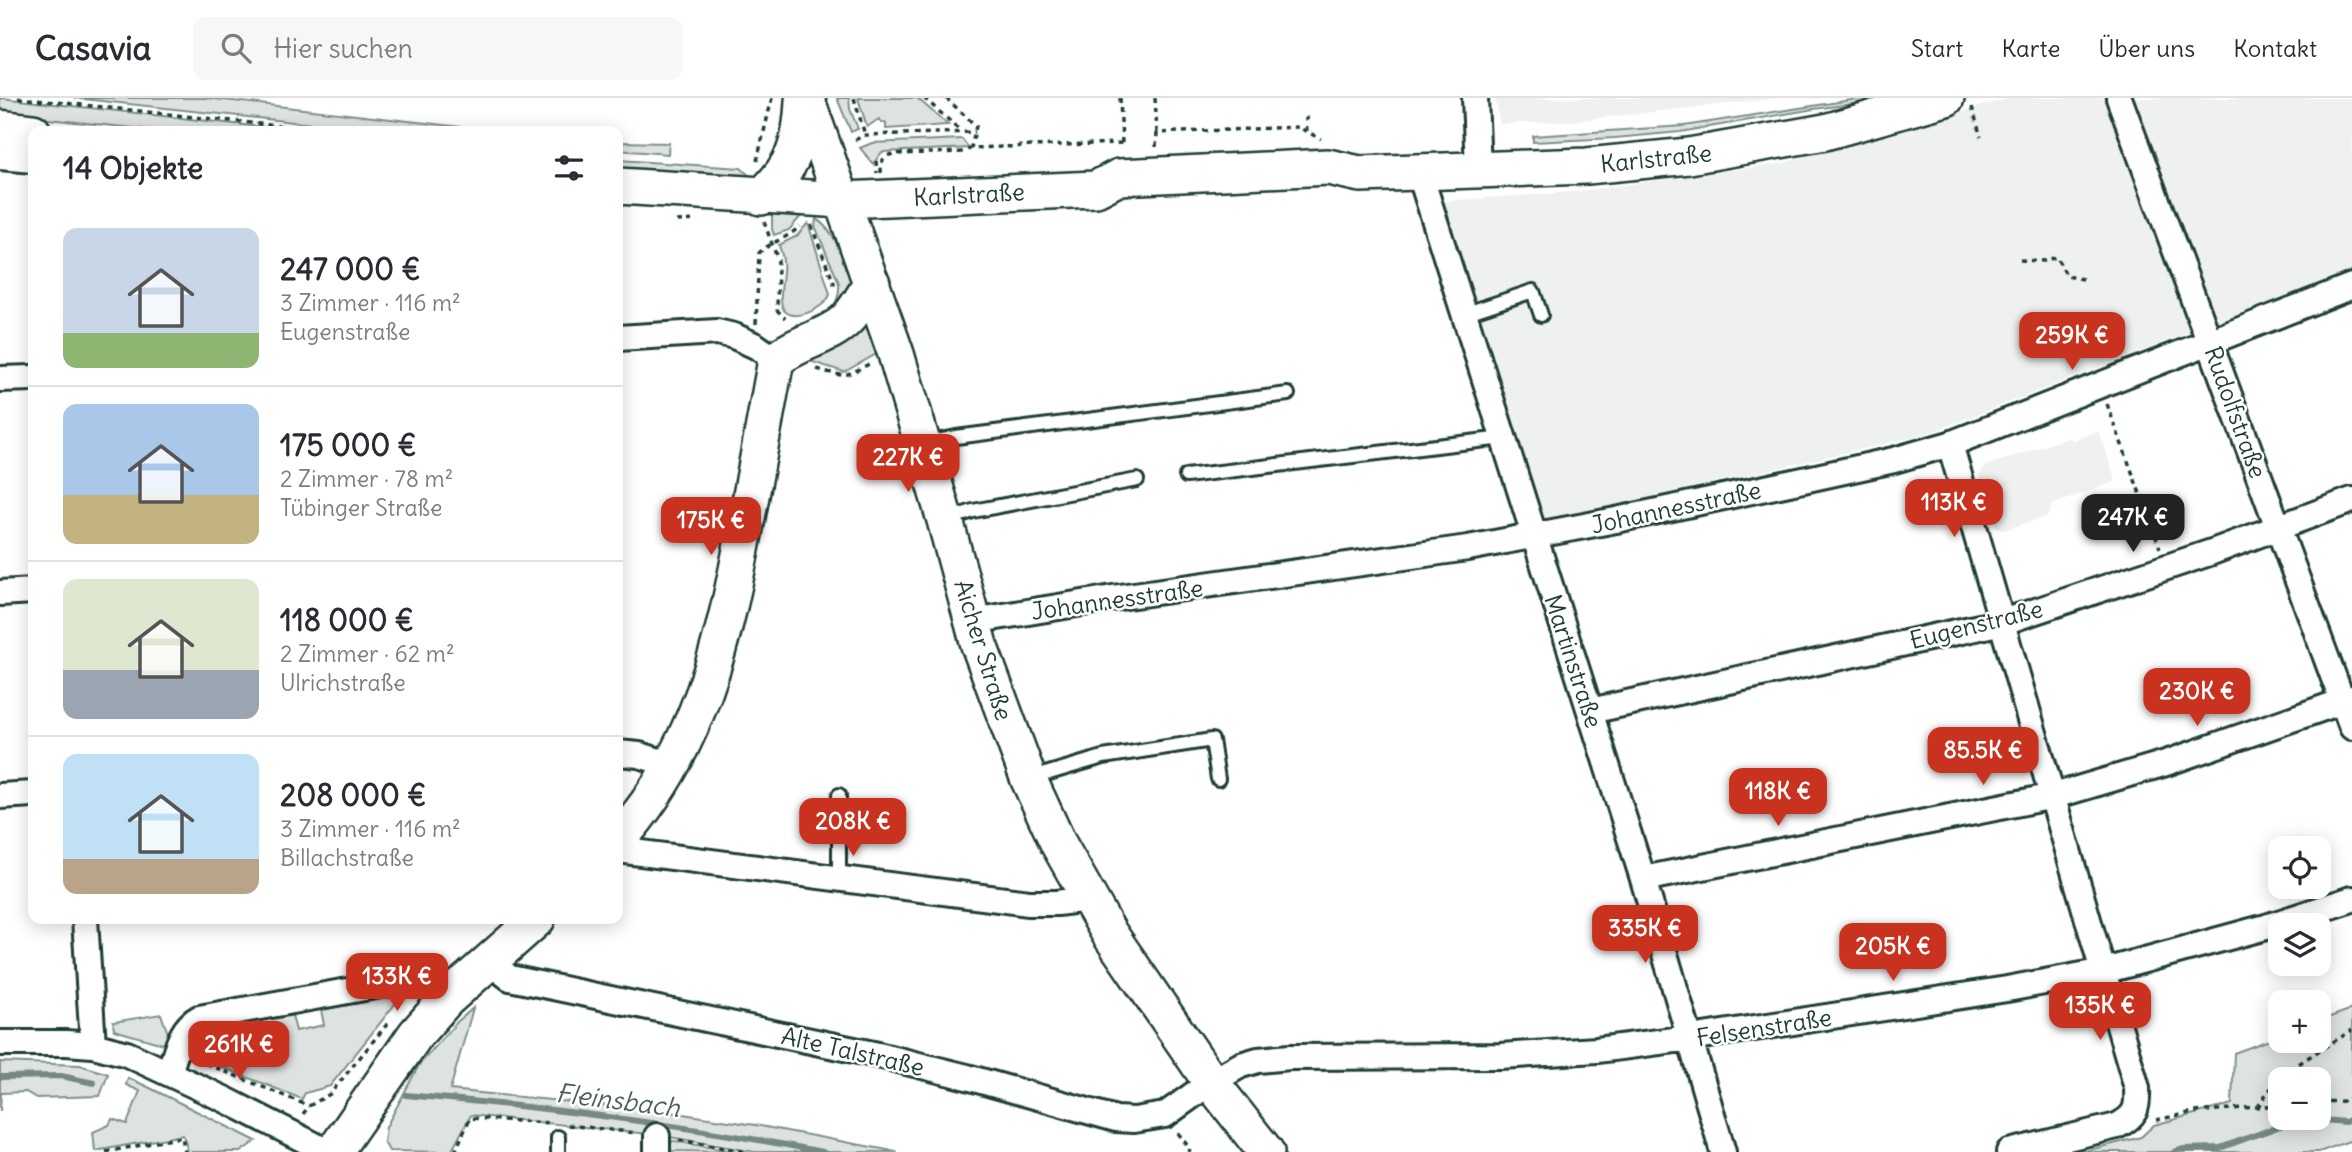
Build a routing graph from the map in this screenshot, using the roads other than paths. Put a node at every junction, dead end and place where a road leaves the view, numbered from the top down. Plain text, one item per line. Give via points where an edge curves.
1 (804, 98) edge
2 (1475, 98) edge
3 (1946, 98) edge
4 (2119, 98) edge
5 (0, 128) edge
6 (28, 131) edge
7 (0, 157) edge
8 (28, 160) edge
9 (1478, 169) junction
10 (1419, 171) junction
11 (758, 181) junction
12 (623, 186) edge
13 (843, 200) junction
14 (872, 284) junction
15 (2352, 286) edge
16 (1464, 314) junction
17 (1541, 315) dead end
18 (623, 338) edge
19 (783, 342) junction
20 (2210, 343) junction
21 (28, 378) edge
22 (0, 379) edge
23 (1287, 394) dead end
24 (1503, 438) junction
25 (923, 444) junction
26 (1950, 444) junction
27 (1186, 477) dead end
28 (1137, 480) dead end
29 (2352, 500) edge
30 (945, 520) junction
31 (2279, 528) junction
32 (1534, 536) junction
33 (28, 592) edge
34 (0, 593) edge
35 (973, 621) junction
36 (2003, 622) junction
37 (2347, 700) edge
38 (1590, 711) junction
39 (2352, 726) edge
40 (623, 753) edge
41 (673, 765) junction
42 (1219, 779) dead end
43 (1029, 780) junction
44 (28, 794) edge
45 (839, 795) dead end
46 (0, 796) edge
47 (2054, 796) junction
48 (623, 834) edge
49 (623, 850) edge
50 (839, 879) junction
51 (1643, 879) junction
52 (1088, 899) junction
53 (2352, 899) edge
54 (85, 924) edge
55 (531, 924) edge
56 (489, 962) junction
57 (2104, 971) junction
58 (419, 978) dead end
59 (1690, 1038) junction
60 (0, 1043) edge
61 (93, 1045) junction
62 (169, 1072) junction
63 (1211, 1082) junction
64 (558, 1137) dead end
65 (328, 1152) edge
66 (334, 1152) edge
67 (558, 1152) edge
68 (1266, 1152) edge
69 (1723, 1152) edge
70 (2009, 1152) edge

1 - 11 main road via 798,147 787,168
1 - 13 main road, Aicher Straße
2 - 9 street
3 - 9 main road, Karlstraße via 1825,132 1689,156 1587,166
4 - 20 street, Rudolfstraße
5 - 6 main road
7 - 8 street
9 - 10 main road, Karlstraße
10 - 13 main road, Karlstraße via 1360,174 1328,167 1274,179 1199,184 1119,177 1096,189
10 - 16 street, Martinstraße
11 - 12 main road, Karlstraße
11 - 13 main road, Karlstraße
13 - 14 main road, Aicher Straße
14 - 19 main road via 846,320 834,328
14 - 25 main road, Aicher Straße
15 - 20 street, Johannesstraße
16 - 17 lane via 1533,290
16 - 24 street, Martinstraße
18 - 19 street via 717,332 756,346
19 - 41 main road via 718,652 694,722
20 - 26 street, Johannesstraße
20 - 31 street, Rudolfstraße
21 - 22 street
23 - 25 lane
24 - 27 lane
24 - 32 street, Martinstraße
25 - 30 main road, Aicher Straße
26 - 32 street, Johannesstraße via 1868,466
26 - 36 street
28 - 30 lane
29 - 31 street, Eugenstraße
30 - 35 main road, Aicher Straße
31 - 36 street, Eugenstraße
31 - 37 street, Rudolfstraße
32 - 35 street, Johannesstraße
32 - 38 street, Martinstraße
33 - 34 street
35 - 43 main road, Aicher Straße
36 - 38 street, Eugenstraße
36 - 47 street
37 - 39 street, Rudolfstraße
37 - 47 street via 2166,763
38 - 51 street, Martinstraße
40 - 41 street
41 - 48 main road
42 - 43 lane via 1212,740 1103,757
43 - 52 main road, Aicher Straße
44 - 46 street
45 - 50 lane
47 - 51 street
47 - 57 street
49 - 50 street
50 - 52 street via 1029,903
51 - 59 street, Martinstraße
52 - 63 main road, Aicher Straße
53 - 57 street, Felsenstraße
54 - 61 street
55 - 56 main road
56 - 63 street, Alte Talstraße via 510,978 878,1055 1116,1119 1165,1115
56 - 66 main road via 416,1034
57 - 59 street, Felsenstraße
57 - 70 street via 2137,1088 2136,1110 2117,1126
58 - 62 street via 199,1018 182,1032
59 - 63 street, Felsenstraße via 1500,1056 1273,1058 1241,1065
59 - 69 street, Martinstraße
60 - 61 street
61 - 62 street
62 - 65 street
63 - 68 main road, Aicher Straße
64 - 67 lane

